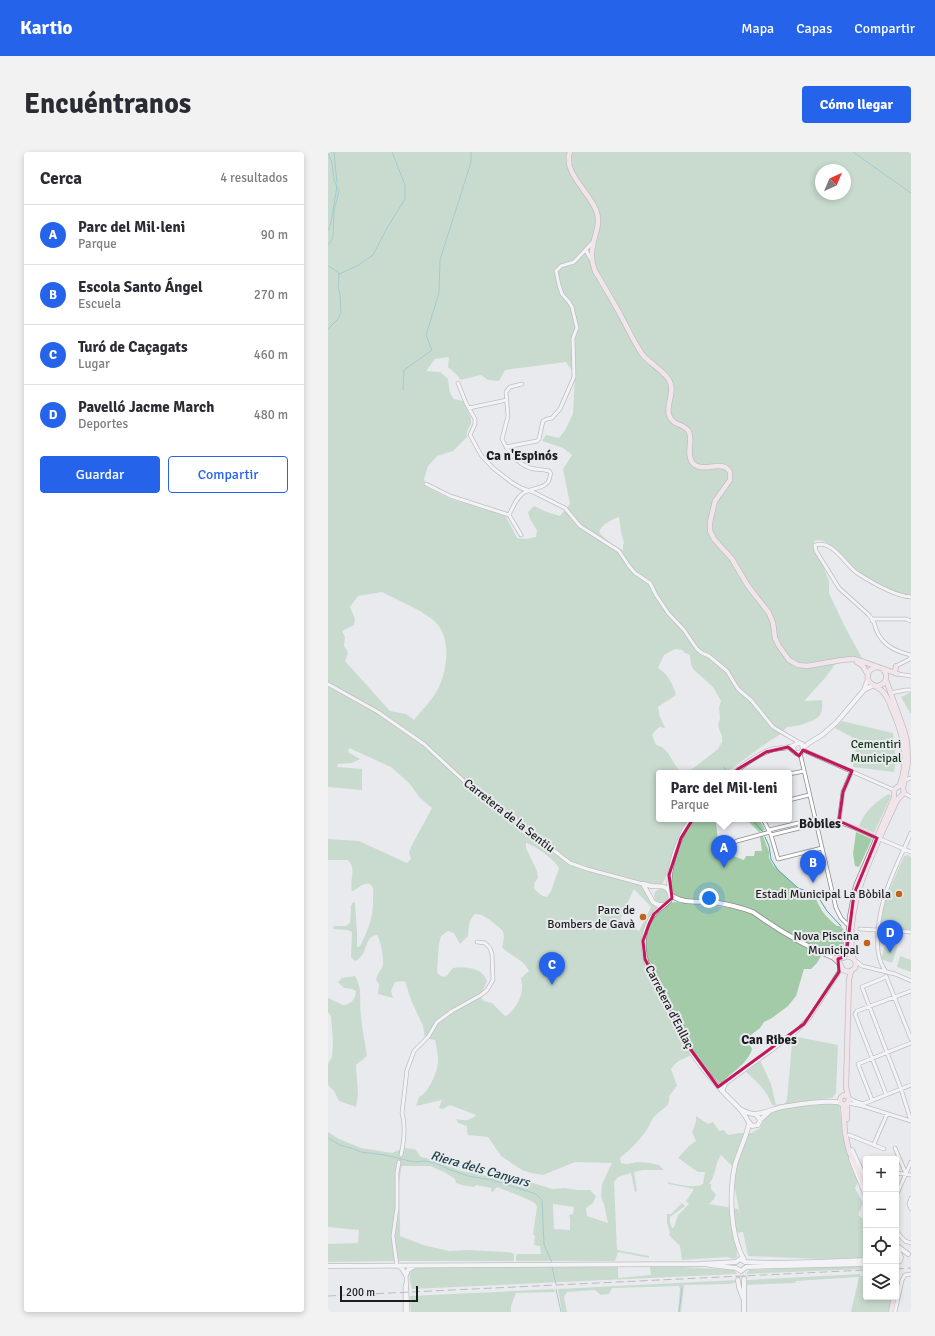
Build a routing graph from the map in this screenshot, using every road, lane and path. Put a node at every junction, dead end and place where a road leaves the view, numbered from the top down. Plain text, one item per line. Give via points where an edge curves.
1 (570, 152) edge
2 (589, 250) junction
3 (458, 383) dead end
4 (522, 384) dead end
5 (507, 400) junction
6 (469, 408) junction
7 (506, 447) junction
8 (426, 484) dead end
9 (530, 490) junction
10 (509, 515) junction
11 (521, 535) dead end
12 (911, 597) edge
13 (874, 620) junction
14 (911, 621) edge
15 (911, 655) edge
16 (896, 666) junction
17 (884, 669) junction
18 (896, 673) junction
19 (911, 676) edge
20 (868, 677) junction
21 (886, 679) junction
22 (328, 684) edge
23 (875, 686) junction
24 (864, 690) junction
25 (911, 690) edge
26 (890, 693) junction
27 (793, 739) junction
28 (794, 747) junction
29 (802, 748) junction
30 (740, 770) edge
31 (804, 771) junction
32 (852, 772) junction
33 (792, 773) edge
34 (911, 778) edge
35 (905, 780) junction
36 (899, 791) junction
37 (809, 795) junction
38 (911, 797) edge
39 (792, 799) edge
40 (689, 822) edge
41 (764, 822) edge
42 (816, 822) junction
43 (839, 822) junction
44 (770, 833) junction
45 (911, 833) edge
46 (878, 838) junction
47 (726, 847) dead end
48 (822, 848) junction
49 (904, 849) junction
50 (911, 852) edge
51 (669, 875) junction
52 (643, 884) junction
53 (660, 886) junction
54 (670, 892) junction
55 (652, 900) junction
56 (679, 900) junction
57 (669, 901) junction
58 (664, 905) junction
59 (654, 914) junction
60 (849, 926) junction
61 (860, 929) dead end
62 (878, 930) junction
63 (911, 932) edge
64 (477, 942) dead end
65 (844, 957) junction
66 (834, 958) junction
67 (854, 959) junction
68 (862, 966) junction
69 (842, 969) junction
70 (852, 970) junction
71 (886, 972) junction
72 (886, 977) junction
73 (911, 980) edge
74 (911, 991) edge
75 (895, 997) junction
76 (869, 1007) junction
77 (911, 1039) edge
78 (911, 1043) edge
79 (886, 1052) junction
80 (872, 1058) junction
81 (725, 1084) junction
82 (911, 1085) edge
83 (718, 1087) junction
84 (901, 1089) junction
85 (722, 1091) junction
86 (886, 1094) junction
87 (841, 1097) junction
88 (872, 1100) junction
89 (834, 1102) junction
90 (846, 1102) junction
91 (863, 1105) junction
92 (740, 1108) junction
93 (771, 1110) junction
94 (754, 1114) junction
95 (887, 1114) junction
96 (760, 1120) junction
97 (911, 1121) edge
98 (748, 1122) junction
99 (756, 1126) junction
100 (747, 1134) junction
101 (849, 1135) junction
102 (874, 1144) junction
103 (895, 1148) dead end
104 (884, 1149) dead end
105 (851, 1150) junction
106 (401, 1155) dead end
107 (400, 1162) dead end
108 (911, 1162) edge
109 (899, 1173) edge
110 (906, 1174) junction
111 (863, 1175) edge
112 (911, 1175) edge
113 (863, 1184) edge
114 (864, 1192) edge
115 (898, 1192) edge
116 (911, 1198) edge
117 (911, 1209) edge
118 (899, 1234) edge
119 (911, 1243) edge
120 (738, 1244) junction
121 (899, 1247) edge
122 (899, 1253) edge
123 (910, 1254) edge
124 (863, 1260) edge
125 (737, 1261) junction
126 (745, 1261) junction
127 (699, 1264) junction
128 (863, 1264) edge
129 (328, 1266) edge
130 (396, 1266) junction
131 (415, 1266) junction
132 (745, 1268) junction
133 (737, 1271) junction
134 (406, 1274) junction
135 (911, 1274) edge
136 (738, 1280) tunnel mouth
137 (739, 1287) junction
138 (745, 1293) junction
139 (744, 1300) junction
140 (893, 1300) edge
141 (407, 1312) edge
142 (744, 1312) edge
143 (891, 1312) edge
144 (895, 1312) edge

1 - 2 main road via 568,160 572,172 598,213 599,222
1 - 2 main road via 568,167 597,214 597,226
2 - 7 street via 574,262 559,268 556,273 561,291 572,307 577,328 573,338 572,382 560,409 552,418 544,421 537,441
2 - 17 main road via 595,271 639,348 648,361 667,376 671,383 669,415 674,422 688,431 692,462 700,467 726,467 730,472 730,480 715,502 710,531 769,613 775,638 782,651 793,663 801,666 848,659
2 - 20 main road via 595,274 640,352 668,380 668,416 672,423 688,434 688,456 691,463 698,469 720,468 728,472 728,480 712,505 708,522 709,532 769,615 774,638 781,652 787,661 796,667 806,668 852,661 861,664
3 - 6 street
4 - 5 street via 508,389
5 - 6 street
5 - 7 street via 508,416 502,437
6 - 9 street via 475,422 470,435 482,456 511,482
7 - 9 street via 527,467 550,472 548,483
8 - 10 street via 450,496
9 - 10 street via 520,496
9 - 27 street via 565,508 580,526 619,551 635,573 650,583 664,608 697,649 727,671 738,689 751,700 773,727
10 - 11 street
12 - 13 street via 899,595 866,578 854,571 833,550 815,545 818,555 839,588
13 - 14 street
13 - 15 street via 881,637 889,646
15 - 16 street via 910,659
16 - 17 main road
16 - 18 main road
17 - 18 main road
17 - 20 main road via 872,668
17 - 21 main road
18 - 19 street
18 - 21 main road
20 - 23 main road via 870,683
20 - 24 street
21 - 23 main road via 882,685
21 - 26 main road
22 - 52 street, Carretera de la Sentiu via 378,712 427,746 478,795 511,816 567,861
23 - 24 street
23 - 36 main road via 883,691 887,698 902,737 904,762
24 - 29 street via 836,723
25 - 26 street
26 - 35 main road via 907,742 908,762
27 - 28 street
27 - 29 street
28 - 29 street via 797,743
28 - 29 street via 796,753
28 - 30 street via 766,752
29 - 31 street
29 - 32 street
31 - 33 street
31 - 37 street
32 - 36 street
32 - 43 street via 843,792
34 - 35 street
35 - 36 main road
36 - 38 street
36 - 46 main road
37 - 39 street
37 - 42 street
40 - 51 street via 681,838
41 - 44 street
42 - 43 street
42 - 44 street
42 - 48 street
43 - 46 street
44 - 47 street via 737,841
44 - 48 street via 778,858
45 - 49 street
46 - 49 street
46 - 60 main road via 856,886
46 - 67 main road via 855,904 851,948
48 - 60 street via 836,908
49 - 50 street
49 - 62 street via 886,890
51 - 53 street
51 - 54 street
52 - 53 street, Carretera de la Sentiu
52 - 55 street
53 - 54 street
53 - 55 street via 652,892
54 - 56 street
54 - 57 street
55 - 58 street via 658,905
55 - 59 street, Carretera d'Enllaç
56 - 57 street
56 - 66 street via 744,908 802,944
57 - 58 street
58 - 59 street, Carretera d'Enllaç
59 - 83 street, Carretera d'Enllaç via 643,941 648,966 674,1023
60 - 65 main road via 848,947
61 - 62 street
62 - 63 street
62 - 71 street via 878,954
64 - 106 street via 485,943 490,948 493,980 487,990 437,1022 428,1037 414,1050 407,1070
65 - 66 main road
65 - 67 main road
65 - 69 main road
66 - 69 main road
67 - 68 street
67 - 70 main road via 856,964
68 - 70 street
68 - 71 street
69 - 70 main road
69 - 81 street via 804,1024 794,1034
69 - 87 main road via 847,975
70 - 90 main road via 849,980
71 - 72 street
71 - 73 street
72 - 75 street
72 - 76 street via 862,987
74 - 75 street
75 - 76 street
75 - 77 street
76 - 79 street
76 - 80 street via 857,1011 856,1016
78 - 79 street
79 - 80 street
79 - 84 street
80 - 86 street
80 - 88 street via 858,1064
81 - 83 street
81 - 85 street
82 - 84 street
83 - 85 street, Carretera d'Enllaç
84 - 86 street
84 - 97 street
85 - 92 street, Carretera d'Enllaç
86 - 88 street
87 - 89 street
87 - 90 main road
87 - 90 main road via 845,1095
88 - 91 street
89 - 90 street
89 - 93 street
90 - 91 street
90 - 101 main road
90 - 105 main road via 845,1129
91 - 95 street
92 - 94 street, Carretera d'Enllaç
92 - 98 street, Carretera d'Enllaç
93 - 94 street
93 - 96 street
94 - 96 street
94 - 98 street via 749,1116
95 - 97 street
95 - 102 street
96 - 99 street
98 - 99 street
98 - 100 street
99 - 100 street
100 - 120 street via 735,1165 732,1193
101 - 102 street
101 - 105 main road
102 - 104 street
103 - 110 street
105 - 111 street
105 - 113 main road
105 - 114 street via 851,1160
107 - 130 street via 393,1236
108 - 110 street
109 - 110 street
110 - 112 street
110 - 115 street
116 - 117 street
118 - 119 street
120 - 125 street
120 - 126 street
121 - 123 street
122 - 123 street
124 - 126 street
125 - 126 street
125 - 127 street
125 - 133 street
126 - 132 street
127 - 131 street
127 - 133 street
128 - 132 street
129 - 130 street
130 - 131 street
130 - 134 street via 401,1267
131 - 134 street
132 - 133 street
132 - 138 street
134 - 141 street
135 - 144 street via 904,1276 901,1282
136 - 137 street
137 - 138 street
137 - 139 street
138 - 139 street
139 - 142 street
140 - 143 main road

